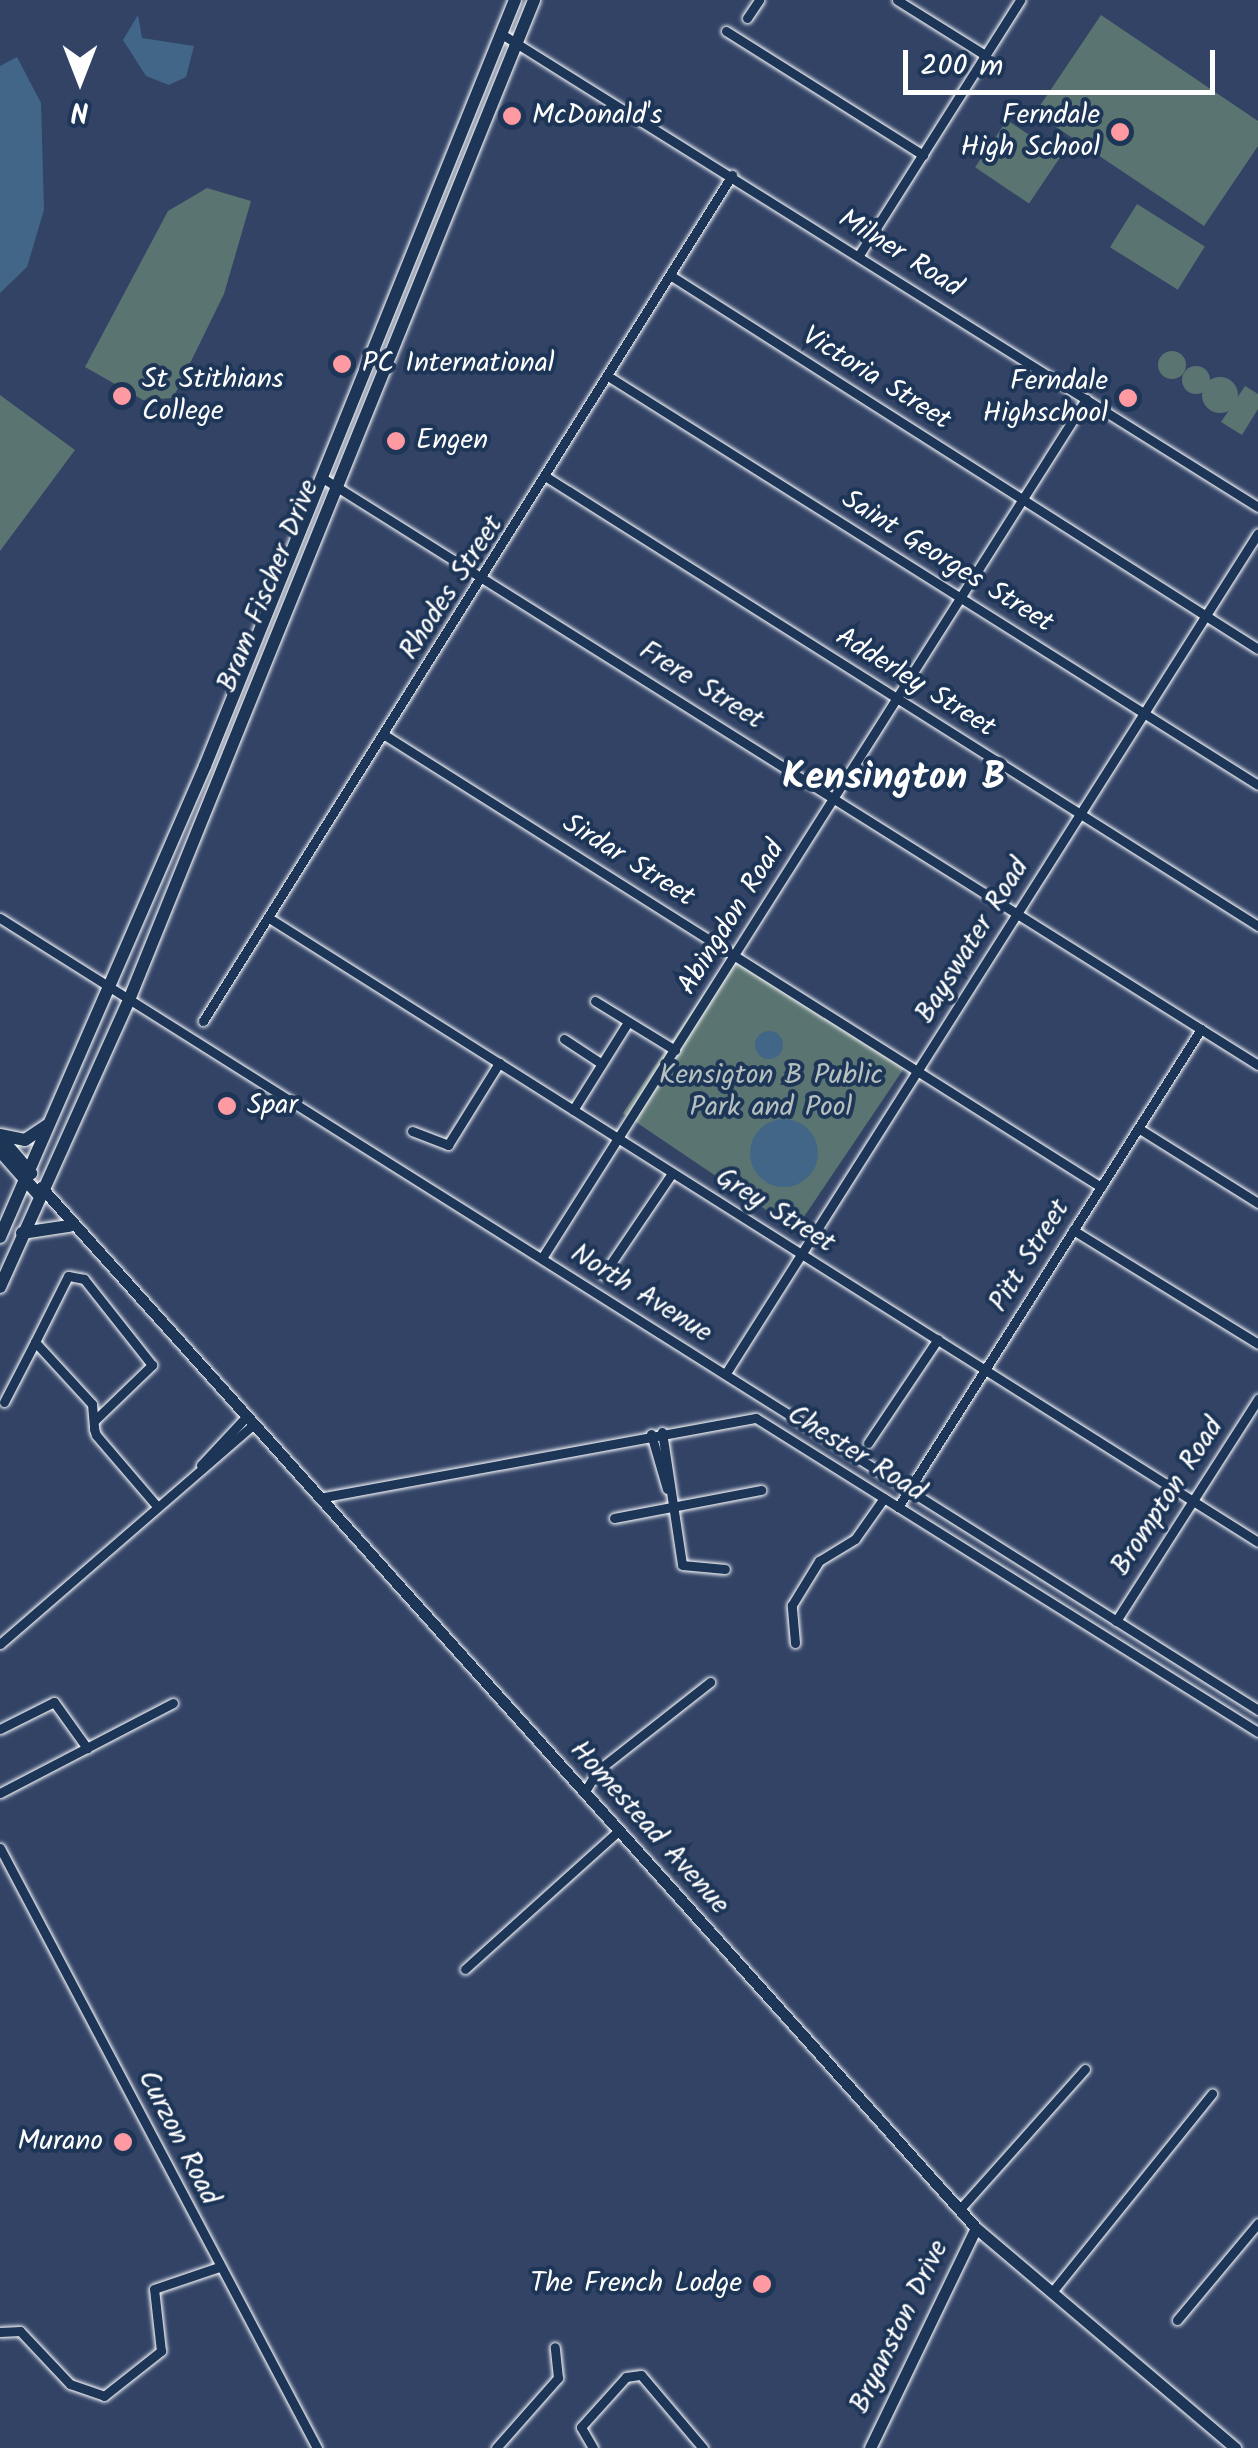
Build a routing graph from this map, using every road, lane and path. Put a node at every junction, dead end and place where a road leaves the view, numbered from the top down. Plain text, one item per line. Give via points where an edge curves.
1 (514, 0) edge
2 (534, 0) edge
3 (760, 0) edge
4 (896, 0) edge
5 (1020, 0) edge
6 (747, 18) dead end
7 (726, 31) dead end
8 (500, 33) junction
9 (516, 41) junction
10 (985, 55) junction
11 (923, 154) junction
12 (732, 175) junction
13 (859, 255) junction
14 (672, 277) junction
15 (611, 378) junction
16 (1086, 398) junction
17 (321, 477) junction
18 (548, 478) junction
19 (337, 485) junction
20 (1024, 498) junction
21 (1258, 506) edge
22 (1258, 533) edge
23 (486, 578) junction
24 (961, 598) junction
25 (1206, 616) junction
26 (1258, 648) edge
27 (895, 698) junction
28 (1144, 713) junction
29 (383, 734) junction
30 (1258, 785) edge
31 (836, 797) junction
32 (1080, 815) junction
33 (1017, 914) junction
34 (0, 918) edge
35 (269, 918) junction
36 (1258, 926) edge
37 (736, 955) junction
38 (111, 990) junction
39 (129, 1000) junction
40 (595, 1001) dead end
41 (203, 1021) dead end
42 (628, 1022) junction
43 (1200, 1030) junction
44 (564, 1039) dead end
45 (675, 1050) junction
46 (498, 1063) junction
47 (602, 1064) junction
48 (1258, 1065) edge
49 (918, 1072) junction
50 (573, 1110) junction
51 (50, 1122) junction
52 (1138, 1128) junction
53 (412, 1131) dead end
54 (0, 1136) edge
55 (618, 1138) junction
56 (0, 1151) edge
57 (672, 1173) junction
58 (27, 1175) junction
59 (1101, 1187) junction
60 (40, 1190) junction
61 (1258, 1203) edge
62 (68, 1226) junction
63 (1073, 1230) junction
64 (22, 1232) junction
65 (0, 1236) edge
66 (802, 1254) junction
67 (542, 1258) junction
68 (603, 1275) dead end
69 (0, 1288) edge
70 (938, 1338) junction
71 (36, 1342) junction
72 (1258, 1344) edge
73 (986, 1369) junction
74 (726, 1373) junction
75 (1258, 1399) edge
76 (4, 1402) dead end
77 (94, 1421) junction
78 (249, 1422) junction
79 (656, 1433) junction
80 (868, 1443) dead end
81 (912, 1487) junction
82 (761, 1490) dead end
83 (319, 1498) junction
84 (884, 1498) junction
85 (1192, 1500) junction
86 (156, 1505) junction
87 (672, 1505) junction
88 (898, 1507) junction
89 (614, 1518) dead end
90 (1258, 1542) edge
91 (726, 1569) dead end
92 (1116, 1620) junction
93 (0, 1625) edge
94 (9, 1635) junction
95 (795, 1643) dead end
96 (0, 1644) edge
97 (710, 1682) dead end
98 (173, 1702) dead end
99 (1258, 1710) edge
100 (0, 1729) edge
101 (1258, 1732) edge
102 (87, 1748) junction
103 (0, 1793) edge
104 (584, 1793) junction
105 (616, 1832) junction
106 (0, 1848) edge
107 (465, 1969) dead end
108 (1085, 2069) dead end
109 (1212, 2094) dead end
110 (959, 2210) junction
111 (1258, 2223) edge
112 (976, 2228) junction
113 (220, 2267) junction
114 (1052, 2292) junction
115 (1177, 2320) dead end
116 (0, 2332) edge
117 (555, 2346) dead end
118 (317, 2448) edge
119 (496, 2448) edge
120 (593, 2448) edge
121 (703, 2448) edge
122 (870, 2448) edge
123 (1235, 2448) edge

1 - 8 main road, Bram Fischer Drive
2 - 9 main road, Bram Fischer Drive
3 - 6 street
4 - 10 street
5 - 10 street
7 - 11 street
8 - 9 street, Milner Road
8 - 17 main road, Bram Fischer Drive
9 - 12 street, Milner Road
9 - 19 main road, Bram Fischer Drive
10 - 11 street
11 - 13 street
12 - 13 street, Milner Road
12 - 14 street, Rhodes Street
13 - 16 street, Milner Road
14 - 15 street, Rhodes Street
14 - 20 street, Victoria Street
15 - 18 street, Rhodes Street
15 - 24 street, Saint Georges Street
16 - 20 street, Abingdon Road
16 - 21 street, Milner Road
17 - 19 street, Frere Street
17 - 38 main road, Bram Fischer Drive
18 - 23 street, Rhodes Street
18 - 27 street, Adderley Street
19 - 23 street, Frere Street
19 - 39 main road, Bram Fischer Drive
20 - 24 street, Abingdon Road
20 - 25 street, Victoria Street
22 - 25 street, Bayswater Road
23 - 29 street, Rhodes Street
23 - 31 street, Frere Street
24 - 27 street, Abingdon Road
24 - 28 street, Saint Georges Street
25 - 26 street, Victoria Street
25 - 28 street, Bayswater Road
27 - 31 street, Abingdon Road
27 - 32 street, Adderley Street
28 - 30 street, Saint Georges Street
28 - 32 street, Bayswater Road
29 - 35 street, Rhodes Street
29 - 37 street, Sirdar Street
31 - 33 street, Frere Street
31 - 37 street, Abingdon Road
32 - 33 street, Bayswater Road
32 - 36 street, Adderley Street
33 - 43 street, Frere Street
33 - 49 street, Bayswater Road
34 - 38 street, North Avenue
35 - 41 street, Rhodes Street
35 - 46 street, Grey Street
37 - 45 street, Abingdon Road
37 - 49 street, Sirdar Street
38 - 39 street, North Avenue
38 - 51 main road, Bram Fischer Drive
39 - 60 main road, Bram Fischer Drive
39 - 67 street, North Avenue
40 - 42 street
42 - 45 street
42 - 47 street
43 - 48 street, Frere Street
43 - 52 street, Pitt Street
44 - 47 street
45 - 55 street, Abingdon Road
46 - 50 street, Grey Street
46 - 53 street via 448,1145
47 - 50 street
49 - 59 street, Sirdar Street
49 - 66 street, Bayswater Road
50 - 55 street, Grey Street
51 - 54 main road via 30,1139
51 - 58 main road, Bram Fischer Drive
52 - 59 street, Pitt Street
52 - 61 street
54 - 58 main road
55 - 57 street, Grey Street
55 - 67 street, Abingdon Road
56 - 58 main road
57 - 66 street, Grey Street
57 - 68 street
58 - 60 main road
58 - 65 main road, Bram Fischer Drive
59 - 63 street, Pitt Street
60 - 62 street, Homestead Avenue
60 - 64 main road, Bram Fischer Drive
62 - 64 main road
62 - 78 street, Homestead Avenue
63 - 72 street
63 - 73 street, Pitt Street
64 - 69 main road, Bram Fischer Drive
66 - 70 street, Grey Street
66 - 74 street, Bayswater Road
67 - 74 street, North Avenue
70 - 73 street, Grey Street
70 - 80 street
71 - 76 street
71 - 77 street via 92,1404
71 - 77 street via 62,1281 77,1275 150,1359 151,1371
73 - 81 street, Pitt Street
73 - 85 street, Grey Street
74 - 81 street, North Avenue
75 - 85 street, Brompton Road
77 - 86 street
78 - 83 street, Homestead Avenue
78 - 86 street
79 - 83 street, Chester Road
79 - 84 street, Chester Road via 756,1418
79 - 87 street
81 - 88 street, Pitt Street
81 - 92 street, North Avenue
82 - 87 street
83 - 104 street, Homestead Avenue
84 - 88 street, Chester Road
84 - 95 street via 855,1539 820,1561 792,1605
85 - 90 street, Grey Street
85 - 92 street, Brompton Road
86 - 94 street
87 - 89 street
87 - 91 street via 682,1565
88 - 101 street, Chester Road
92 - 99 street, North Avenue
93 - 94 street
94 - 96 street
97 - 104 street
98 - 102 street
100 - 102 street via 54,1702
102 - 103 street
104 - 105 street, Homestead Avenue
105 - 107 street
105 - 110 street, Homestead Avenue
106 - 113 street, Curzon Road
108 - 110 street
109 - 114 street
110 - 112 street, Homestead Avenue
111 - 115 street
112 - 114 street, Homestead Avenue
112 - 122 street, Bryanston Drive
113 - 116 street via 154,2289 160,2352 104,2396 70,2384 20,2331
113 - 118 street, Curzon Road
114 - 123 street, Homestead Avenue
117 - 119 street via 558,2378
120 - 121 street via 581,2427 626,2377 641,2375

